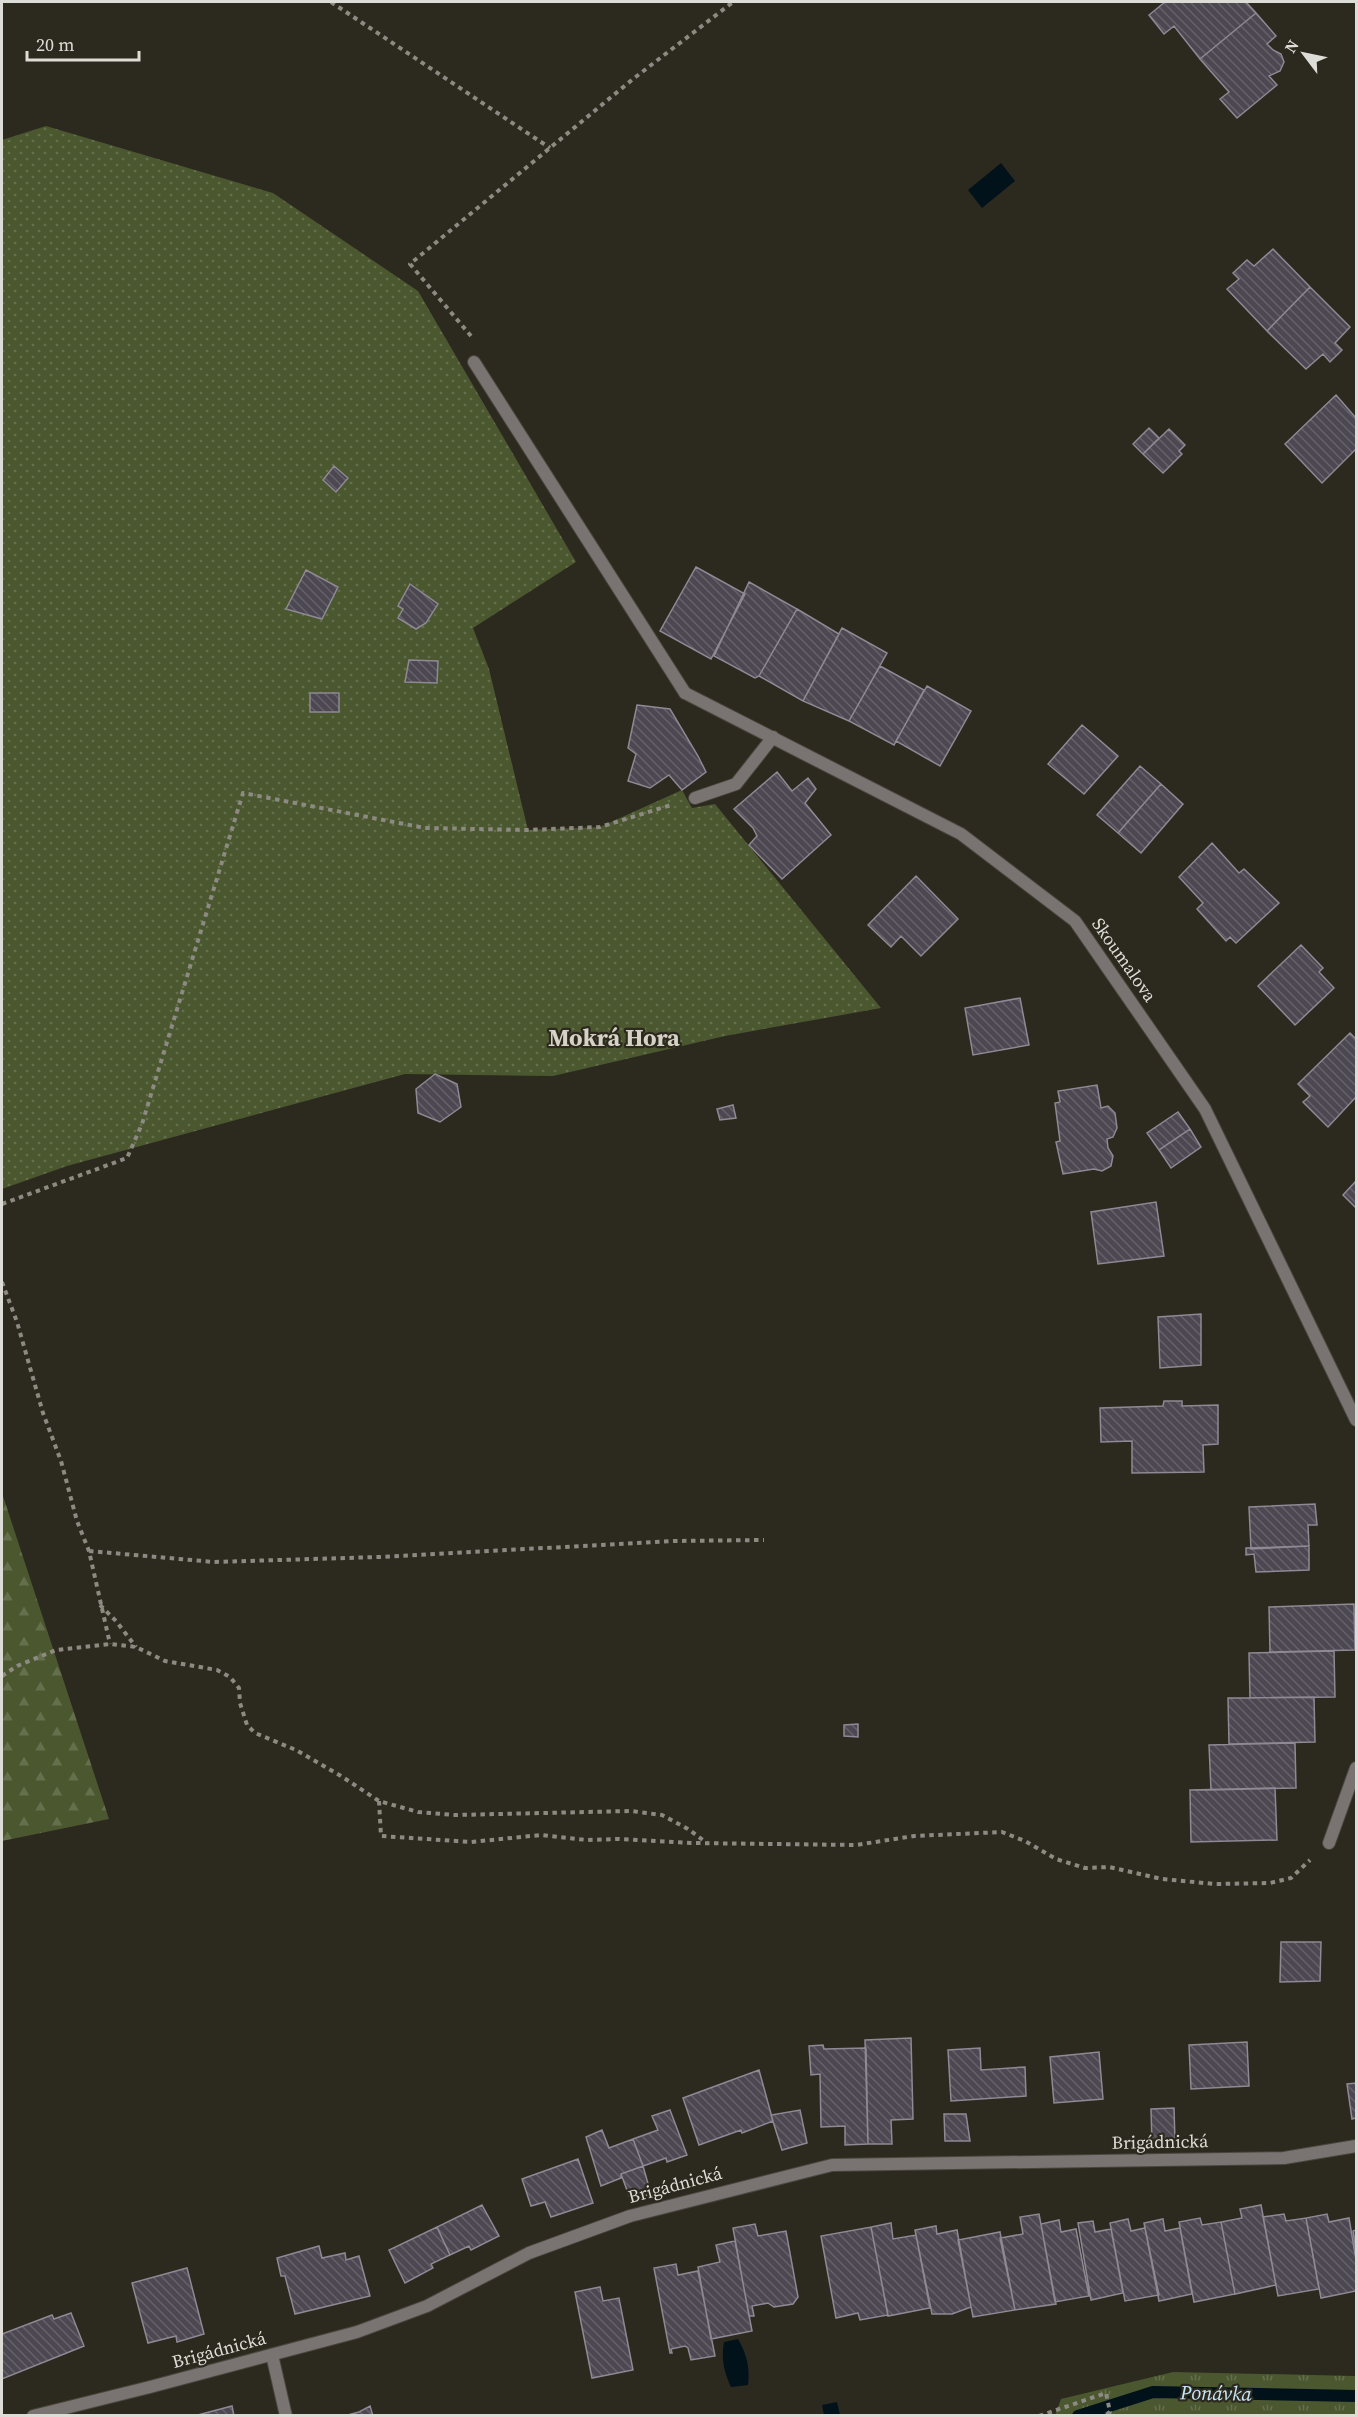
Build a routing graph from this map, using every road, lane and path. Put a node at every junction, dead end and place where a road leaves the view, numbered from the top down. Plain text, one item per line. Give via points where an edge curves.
1 (331, 2) edge
2 (733, 2) edge
3 (550, 148) junction
4 (474, 362) joint
5 (772, 737) junction
6 (695, 798) joint
7 (2, 1204) edge
8 (2, 1282) edge
9 (1356, 1420) edge
10 (764, 1540) dead end
11 (88, 1551) junction
12 (100, 1605) junction
13 (110, 1644) junction
14 (136, 1647) junction
15 (2, 1676) edge
16 (1356, 1768) edge
17 (379, 1801) junction
18 (707, 1843) junction
19 (1329, 1843) joint
20 (1356, 2146) edge
21 (272, 2355) junction
22 (33, 2415) edge
23 (286, 2415) edge
24 (1039, 2415) edge
25 (1104, 2415) edge

1 - 3 path
2 - 3 path
3 - 4 path via 410,264 476,342
4 - 5 street, Skoumalova via 685,693
5 - 6 street via 736,784
5 - 9 street, Skoumalova via 962,834 1075,921 1204,1108
6 - 7 path via 600,827 528,830 425,828 243,793 142,1124 127,1158
8 - 11 path
10 - 11 path via 214,1562
11 - 12 path
12 - 13 path
12 - 14 path
13 - 14 path
13 - 15 path via 56,1650
14 - 17 path via 165,1661 217,1670 230,1677 239,1688 247,1725 255,1733 296,1750
16 - 19 street
17 - 18 path via 418,1812 446,1814 631,1811 662,1815
17 - 18 path via 381,1836 471,1842 541,1835 577,1840
18 - 19 path via 856,1845 914,1836 1002,1832 1085,1868 1109,1867 1162,1879 1215,1884 1270,1883 1291,1878
20 - 21 street, Brigádnická via 1284,2158 832,2165 630,2216 529,2253 427,2306 357,2332
21 - 22 street, Brigádnická
21 - 23 street
24 - 25 path via 1106,2393 1110,2412

